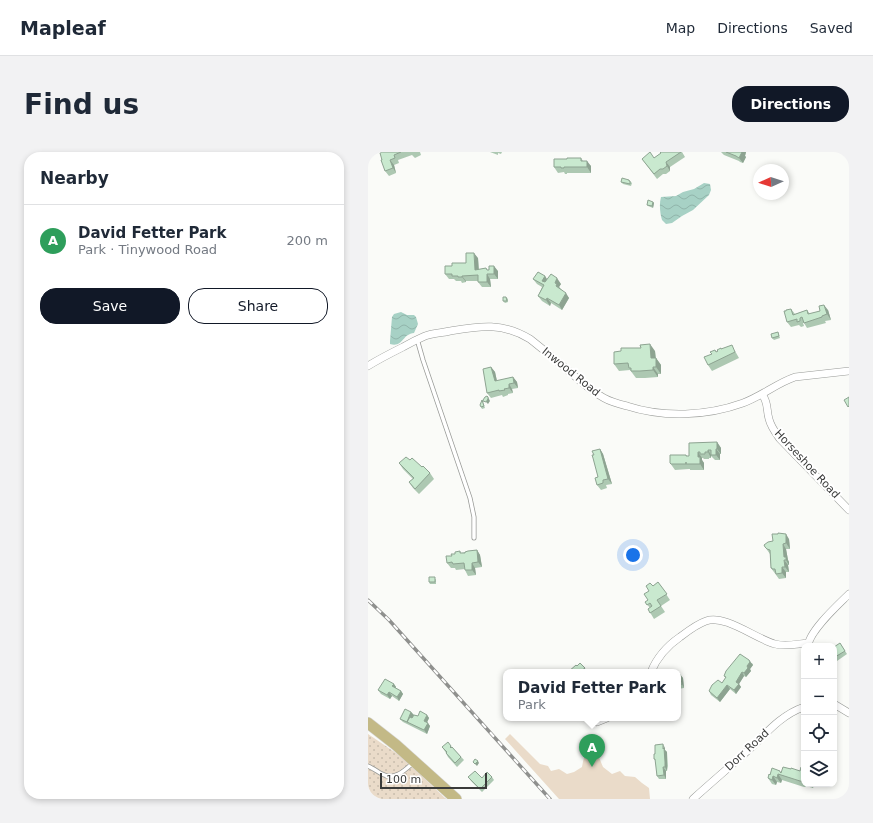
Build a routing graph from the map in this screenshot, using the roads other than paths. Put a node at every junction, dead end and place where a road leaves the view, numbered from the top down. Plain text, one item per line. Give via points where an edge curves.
1 (417, 339) junction
2 (368, 366) edge
3 (849, 371) edge
4 (762, 394) junction
5 (849, 510) edge
6 (474, 538) dead end
7 (849, 594) edge
8 (809, 643) edge
9 (801, 645) edge
10 (652, 669) edge
11 (837, 706) edge
12 (801, 708) edge
13 (849, 713) edge
14 (368, 723) edge
15 (414, 761) junction
16 (368, 766) edge
17 (456, 799) edge
18 (693, 799) edge

1 - 2 street, Inwood Road
1 - 4 street, Inwood Road via 476,327 497,327 520,333 585,386 615,403 642,411 661,414 706,412 730,407
1 - 6 lane via 470,498 474,517
3 - 4 street, Inwood Road via 795,377
4 - 5 street, Horseshoe Road via 766,400 772,429
7 - 8 street via 825,618
9 - 10 street via 784,646 773,643 728,623 709,620 692,628 667,647
11 - 13 street
12 - 18 street, Dorr Road via 773,726
14 - 15 main road
15 - 16 lane via 404,771 391,777
15 - 17 main road

